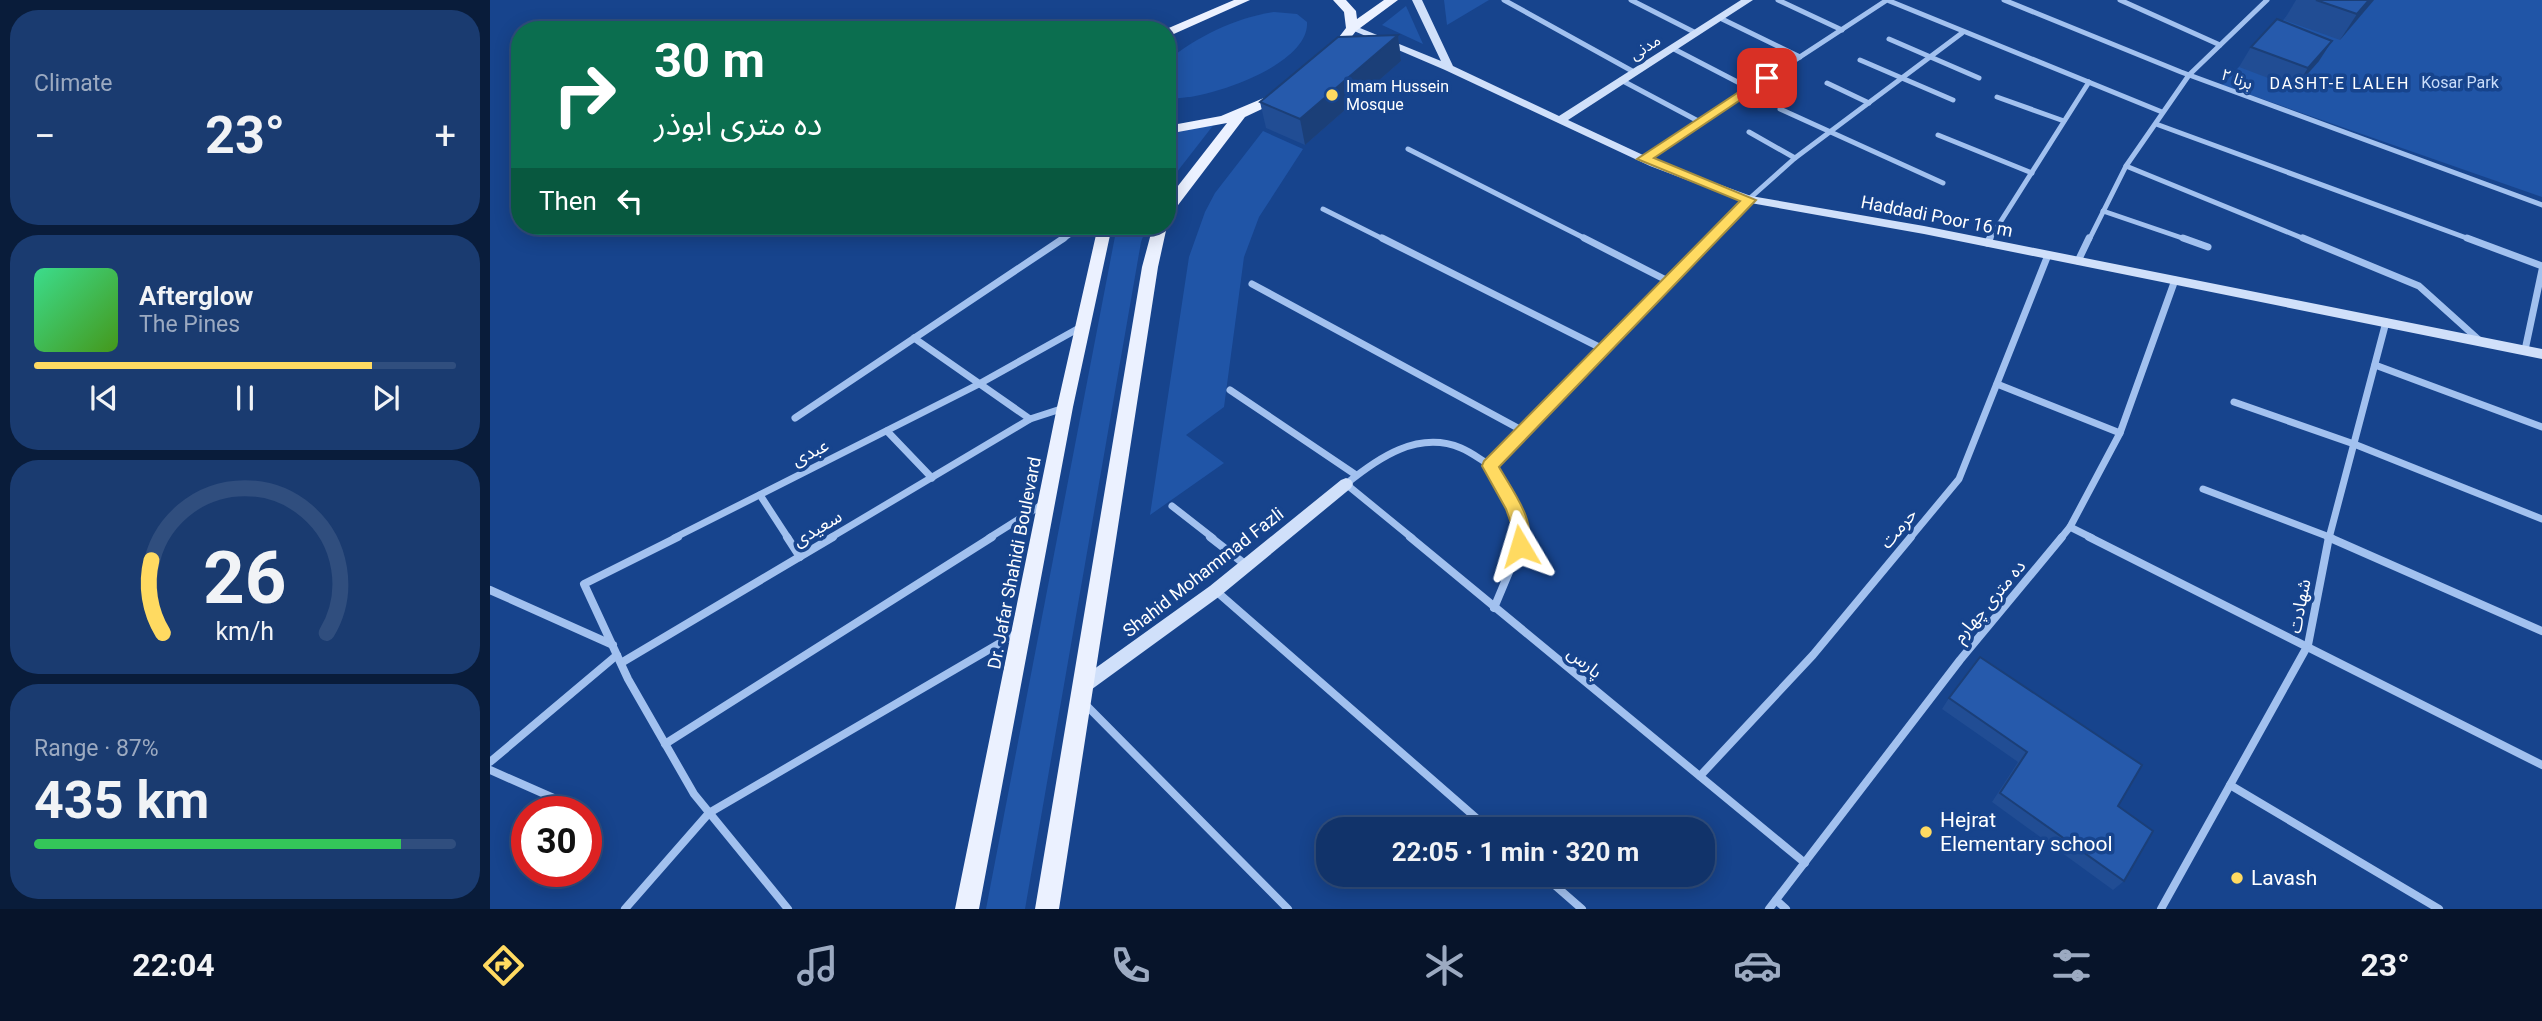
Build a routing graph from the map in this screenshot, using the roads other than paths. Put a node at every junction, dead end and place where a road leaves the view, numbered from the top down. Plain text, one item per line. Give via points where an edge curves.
1 (1244, 0) edge
2 (1339, 0) edge
3 (1392, 0) edge
4 (1417, 0) edge
5 (1504, 0) edge
6 (1631, 0) edge
7 (1748, 0) edge
8 (1778, 0) edge
9 (1887, 0) edge
10 (2004, 0) edge
11 (2120, 0) edge
12 (2138, 0) edge
13 (2267, 0) edge
14 (2132, 5) junction
15 (1720, 18) junction
16 (1352, 28) junction
17 (1176, 29) edge
18 (1842, 30) junction
19 (1696, 33) junction
20 (1962, 33) junction
21 (1889, 39) dead end
22 (2220, 45) junction
23 (1672, 48) junction
24 (1376, 52) edge
25 (1420, 55) junction
26 (1800, 57) junction
27 (1932, 57) junction
28 (1860, 60) dead end
29 (1328, 62) edge
30 (1449, 68) junction
31 (1634, 72) junction
32 (2189, 75) junction
33 (1903, 78) junction
34 (1979, 78) dead end
35 (1621, 80) junction
36 (2089, 82) junction
37 (1827, 83) dead end
38 (1292, 87) edge
39 (1751, 89) junction
40 (1997, 97) dead end
41 (1953, 100) dead end
42 (1869, 103) junction
43 (1780, 109) dead end
44 (2162, 112) junction
45 (1240, 115) junction
46 (1560, 120) junction
47 (2064, 121) junction
48 (1700, 122) junction
49 (2156, 124) junction
50 (1176, 130) edge
51 (1831, 131) junction
52 (1749, 132) dead end
53 (1937, 135) dead end
54 (1408, 149) dead end
55 (1795, 158) junction
56 (1644, 159) junction
57 (2126, 166) junction
58 (2032, 173) junction
59 (1943, 183) dead end
60 (1176, 198) edge
61 (1749, 200) junction
62 (2542, 205) edge
63 (1322, 209) dead end
64 (2103, 211) junction
65 (1069, 235) edge
66 (1103, 235) edge
67 (1158, 235) edge
68 (1987, 243) junction
69 (2208, 247) dead end
70 (2048, 255) junction
71 (2078, 261) junction
72 (2542, 268) edge
73 (2175, 280) junction
74 (1670, 282) junction
75 (1252, 284) dead end
76 (2386, 321) junction
77 (1084, 325) junction
78 (914, 338) junction
79 (2479, 340) junction
80 (1605, 350) junction
81 (2525, 350) junction
82 (2542, 354) edge
83 (2375, 365) junction
84 (979, 384) junction
85 (1997, 384) junction
86 (1230, 390) dead end
87 (2234, 402) dead end
88 (1065, 407) junction
89 (795, 418) dead end
90 (1030, 419) junction
91 (2542, 427) edge
92 (887, 431) junction
93 (1525, 432) junction
94 (2120, 433) junction
95 (2354, 444) junction
96 (1490, 466) junction
97 (932, 478) junction
98 (1351, 479) junction
99 (2203, 489) dead end
100 (760, 495) junction
101 (1047, 501) junction
102 (1172, 506) dead end
103 (2542, 519) edge
104 (2070, 527) junction
105 (2329, 537) junction
106 (800, 557) junction
107 (1246, 565) junction
108 (490, 590) edge
109 (1215, 591) junction
110 (1494, 608) junction
111 (1022, 630) junction
112 (2542, 631) edge
113 (613, 645) junction
114 (2308, 645) junction
115 (619, 659) junction
116 (1081, 693) junction
117 (665, 744) junction
118 (490, 762) edge
119 (2542, 765) edge
120 (490, 770) edge
121 (1700, 776) junction
122 (2230, 785) junction
123 (549, 796) edge
124 (709, 813) junction
125 (1475, 817) edge
126 (1805, 863) junction
127 (1557, 887) edge
128 (1776, 900) junction
129 (625, 909) edge
130 (788, 909) edge
131 (967, 909) edge
132 (1047, 909) edge
133 (1288, 909) edge
134 (1582, 909) edge
135 (1769, 909) edge
136 (1786, 909) edge
137 (2161, 909) edge
138 (2439, 909) edge

1 - 17 main road
2 - 16 main road via 1350,10
3 - 16 main road
4 - 30 street
5 - 31 street
6 - 19 street
7 - 15 street, مدنی
8 - 18 street
9 - 18 street
9 - 20 street
10 - 32 street, برنا ۲
11 - 14 street
12 - 14 street
13 - 22 street
14 - 22 street
15 - 19 street, مدنی
15 - 26 street
16 - 25 street, Haddadi Poor 16 m
16 - 29 main road
18 - 26 street
19 - 23 street, مدنی
20 - 27 street
20 - 36 street
21 - 27 street
22 - 32 street
23 - 31 street, مدنی
23 - 39 street
24 - 25 street
25 - 30 street, Haddadi Poor 16 m
26 - 39 street
27 - 33 street
27 - 34 street
28 - 33 street
30 - 46 street, Haddadi Poor 16 m
31 - 35 street, مدنی
32 - 44 street
32 - 62 street, برنا ۲
33 - 41 street
33 - 42 street
35 - 46 street, مدنی
35 - 48 street
36 - 44 street
36 - 47 street
37 - 42 street
38 - 45 main road
39 - 48 street
40 - 47 street
42 - 51 street
43 - 51 street
44 - 49 street
45 - 50 main road
45 - 60 main road
46 - 56 street, Haddadi Poor 16 m
47 - 58 street
48 - 56 street
49 - 57 street
49 - 72 street
51 - 55 street
51 - 59 street
52 - 55 street
53 - 58 street
54 - 74 street
55 - 61 street
56 - 61 street, Haddadi Poor 16 m
57 - 64 street
57 - 79 street via 2419,286
58 - 68 street
61 - 68 street, Haddadi Poor 16 m
61 - 74 street
63 - 80 street
64 - 69 street
64 - 71 street
65 - 78 street
66 - 77 main road, Dr. Jafar Shahidi Boulevard
67 - 116 main road
68 - 70 street, Haddadi Poor 16 m
70 - 71 street, Haddadi Poor 16 m
70 - 85 street, حرمت
71 - 73 street, Haddadi Poor 16 m
72 - 81 street
73 - 76 street, Haddadi Poor 16 m
73 - 94 street, ده متری چهارم
74 - 80 street
75 - 93 street
76 - 79 street, Haddadi Poor 16 m
76 - 83 street, شهادت
77 - 84 street, عبدی
77 - 88 main road, Dr. Jafar Shahidi Boulevard
78 - 84 street
78 - 89 street
79 - 81 street, Haddadi Poor 16 m
80 - 93 street
81 - 82 street, Haddadi Poor 16 m
83 - 91 street
83 - 95 street, شهادت
84 - 90 street
84 - 92 street, عبدی
85 - 94 street
85 - 121 street, حرمت via 1959,479 1813,655
86 - 98 street, پارس
87 - 95 street
88 - 90 street, سعیدی
88 - 101 main road, Dr. Jafar Shahidi Boulevard
90 - 97 street, سعیدی
92 - 97 street
92 - 100 street, عبدی
93 - 96 street
94 - 104 street, ده متری چهارم
95 - 103 street
95 - 105 street, شهادت
96 - 98 street via 1460,447 1428,440 1399,448
96 - 110 street via 1520,526 1520,546
97 - 106 street, سعیدی
98 - 107 street, Shahid Mohammad Fazli
98 - 110 street, پارس
99 - 105 street
100 - 106 street
100 - 113 street, عبدی via 584,584
101 - 111 main road, Dr. Jafar Shahidi Boulevard
101 - 117 street
102 - 107 street
104 - 114 street
104 - 126 street, ده متری چهارم
105 - 112 street
105 - 114 street, شهادت
106 - 115 street, سعیدی
107 - 109 street, Shahid Mohammad Fazli
108 - 113 street
109 - 116 street, Shahid Mohammad Fazli
109 - 125 street
110 - 121 street, پارس
111 - 124 street
111 - 131 main road, Dr. Jafar Shahidi Boulevard
113 - 115 street
114 - 119 street
114 - 122 street, شهادت
115 - 117 street
115 - 118 street, سعیدی
116 - 132 main road
116 - 133 street
117 - 124 street
120 - 123 street
121 - 126 street, پارس
122 - 137 street, شهادت
122 - 138 street
124 - 129 street
124 - 130 street
126 - 128 street, ده متری چهارم
127 - 134 street
128 - 135 street, ده متری چهارم
128 - 136 street

